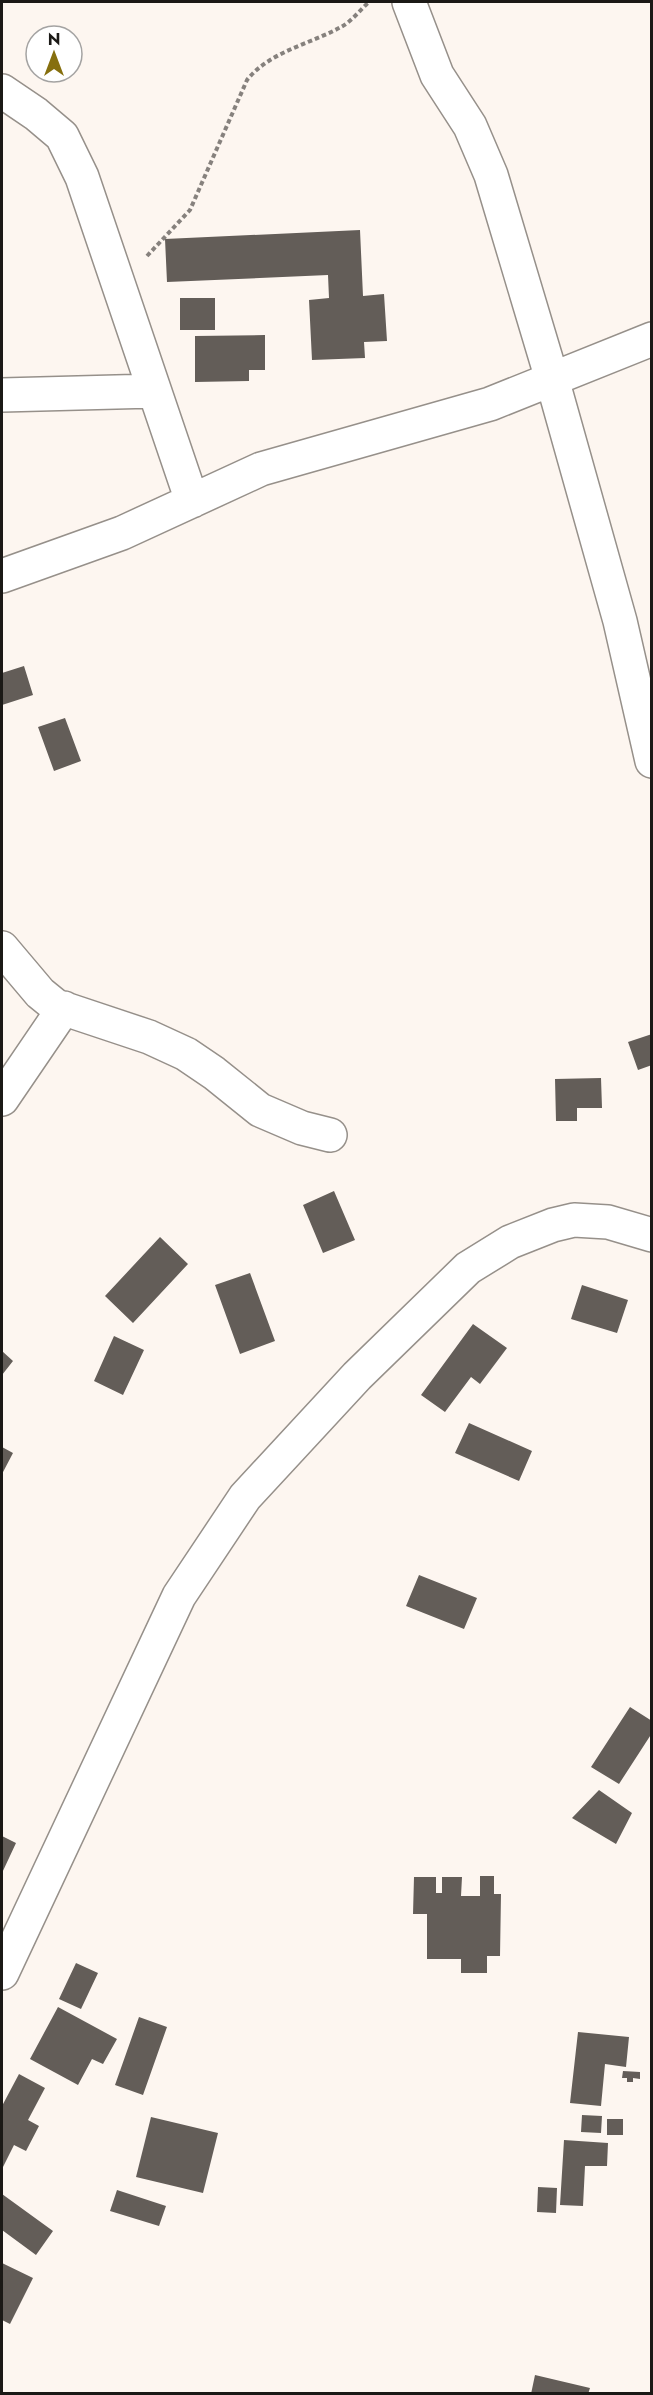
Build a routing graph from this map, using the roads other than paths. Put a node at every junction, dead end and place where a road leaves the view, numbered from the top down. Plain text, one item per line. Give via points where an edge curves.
1 (410, 2) edge
2 (2, 91) edge
3 (651, 339) edge
4 (552, 379) junction
5 (154, 391) junction
6 (2, 395) edge
7 (192, 501) junction
8 (2, 576) edge
9 (651, 761) edge
10 (2, 948) edge
11 (64, 1008) junction
12 (2, 1099) edge
13 (330, 1135) dead end
14 (651, 1235) edge
15 (2, 1973) edge

1 - 4 street via 437,75 470,126 491,175
2 - 5 street via 62,136 82,177
3 - 4 street
4 - 7 street via 490,404 261,469
4 - 9 street via 620,621
5 - 6 street
5 - 7 street
7 - 8 street via 122,532
10 - 11 street via 40,993
11 - 12 street
11 - 13 street via 186,1054 260,1110
14 - 15 street via 608,1222 574,1220 510,1242 468,1268 357,1376 245,1497 179,1596

